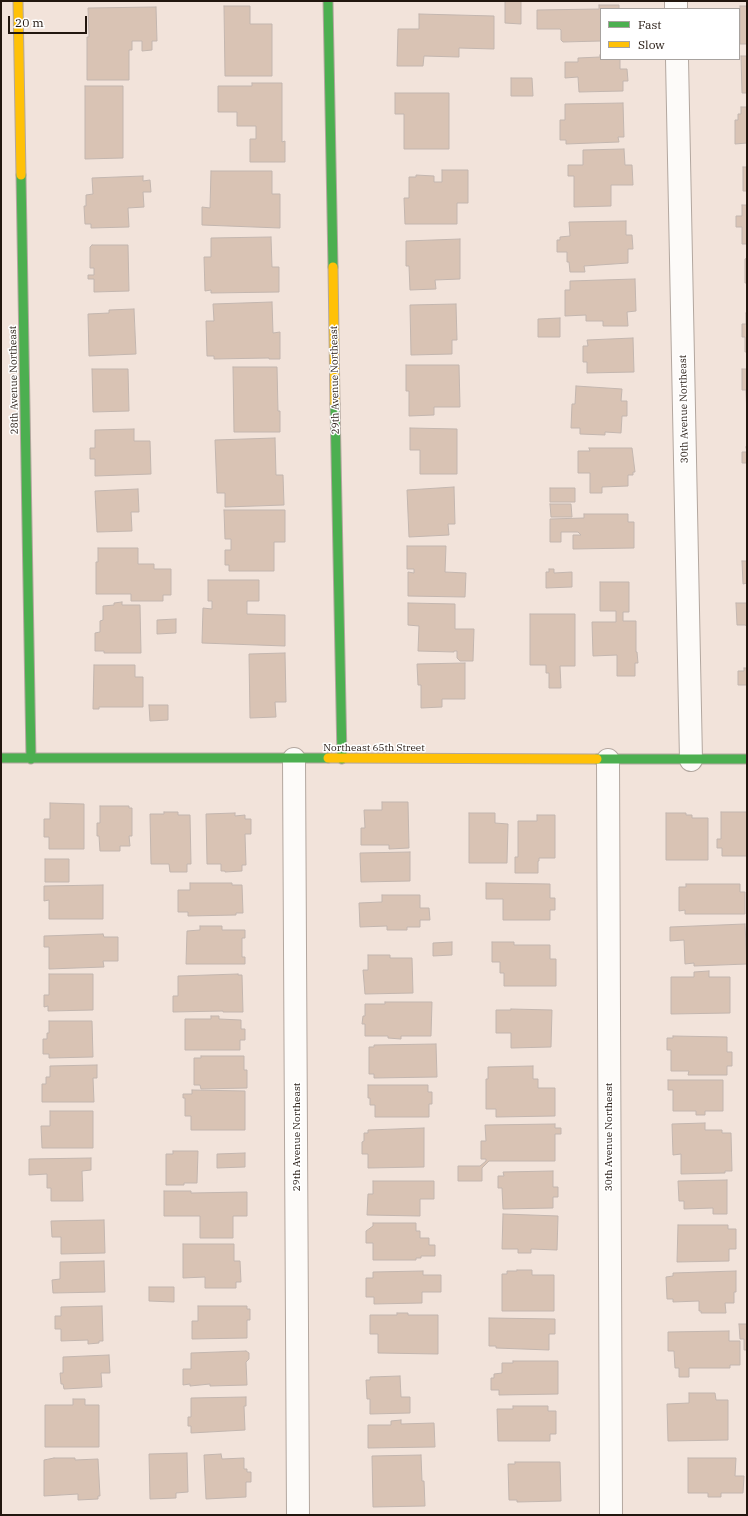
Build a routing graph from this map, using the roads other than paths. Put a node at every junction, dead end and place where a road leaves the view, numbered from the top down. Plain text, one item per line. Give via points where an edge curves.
1 (18, 1) edge
2 (328, 1) edge
3 (677, 60) edge
4 (1, 758) edge
5 (31, 759) junction
6 (294, 759) junction
7 (342, 759) junction
8 (747, 759) edge
9 (608, 760) junction
10 (691, 760) junction
11 (298, 1515) edge
12 (611, 1515) edge

1 - 5 street, 28th Avenue Northeast
2 - 7 street, 29th Avenue Northeast
3 - 10 street, 30th Avenue Northeast
4 - 5 street, Northeast 65th Street
5 - 6 street, Northeast 65th Street
6 - 7 street, Northeast 65th Street
6 - 11 street, 29th Avenue Northeast
7 - 9 street, Northeast 65th Street
8 - 10 street, Northeast 65th Street
9 - 10 street, Northeast 65th Street
9 - 12 street, 30th Avenue Northeast

